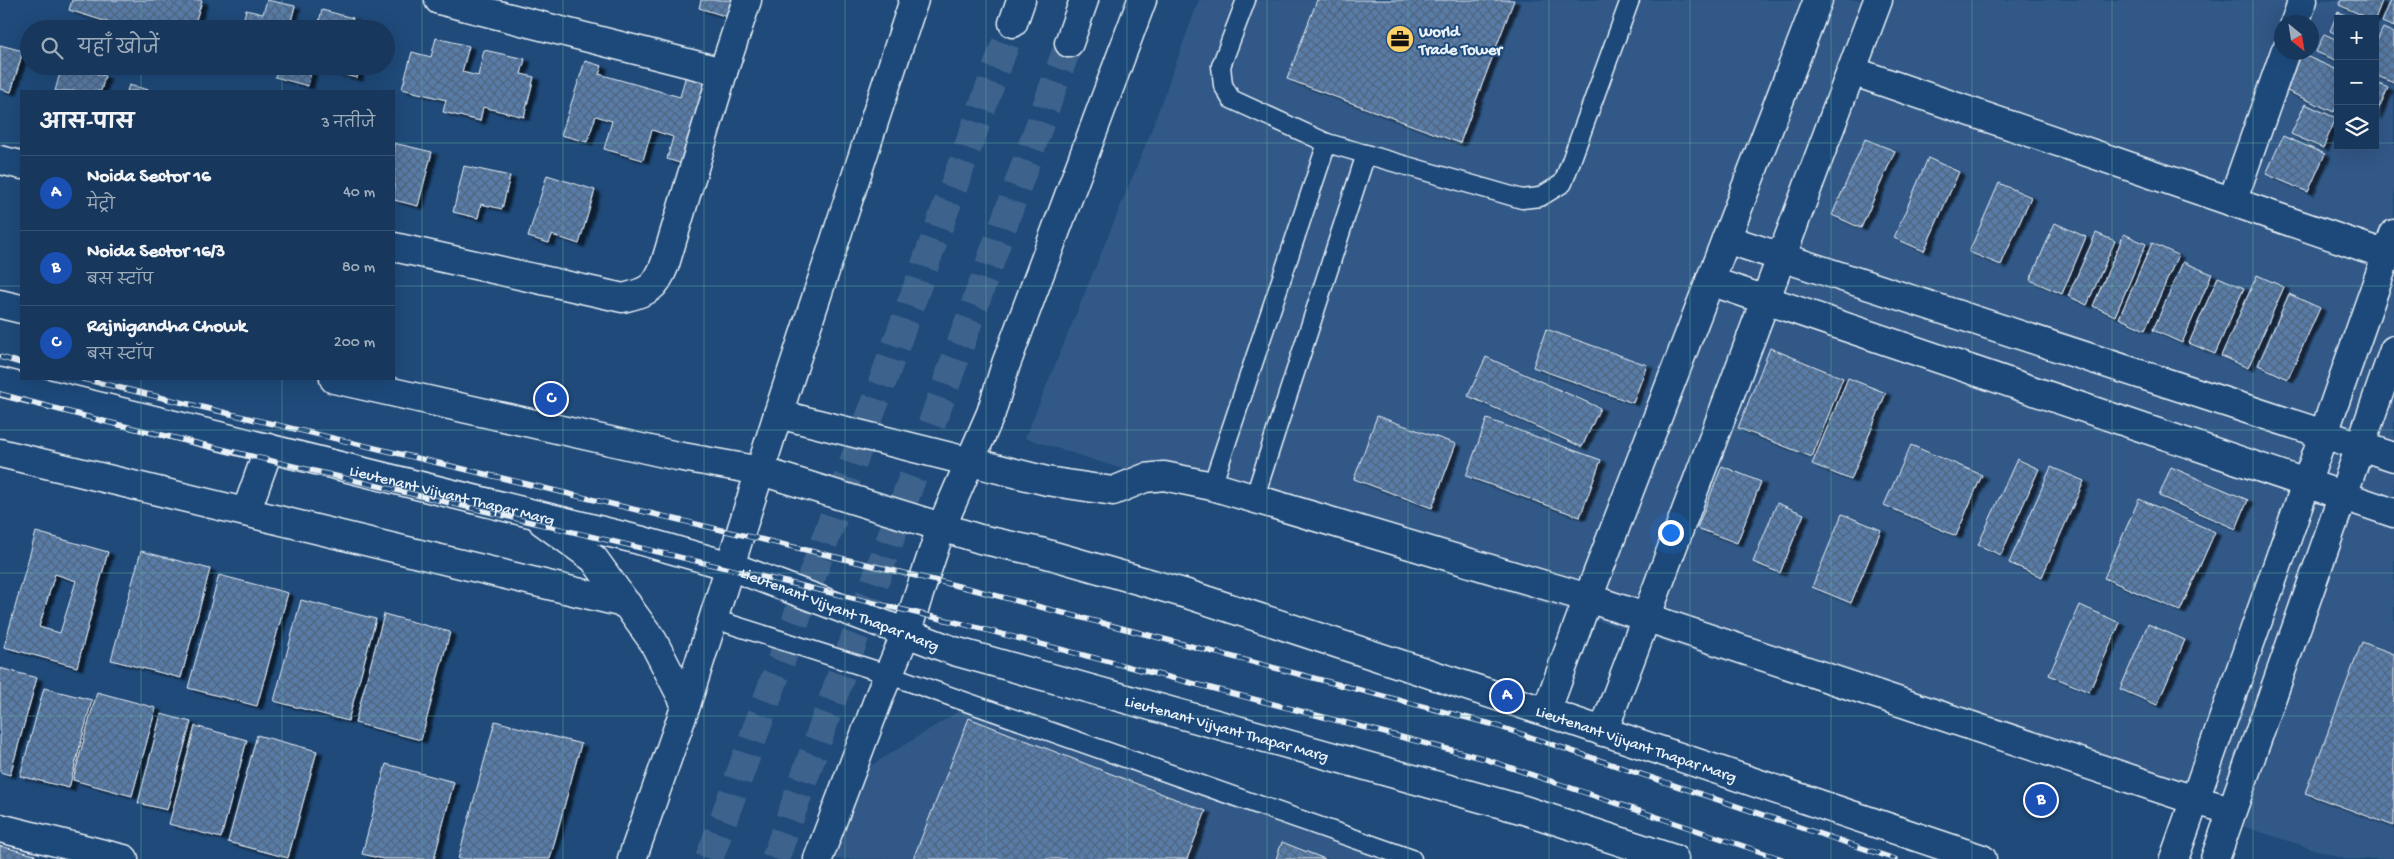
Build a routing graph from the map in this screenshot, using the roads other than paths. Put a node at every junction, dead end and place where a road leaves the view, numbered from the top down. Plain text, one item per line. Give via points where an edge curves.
1 (439, 0) edge
2 (747, 0) edge
3 (914, 0) edge
4 (1084, 0) edge
5 (1142, 0) edge
6 (1246, 0) edge
7 (1630, 0) edge
8 (1818, 0) edge
9 (1878, 0) edge
10 (2303, 0) edge
11 (2298, 15) edge
12 (1068, 43) tunnel mouth
13 (2282, 60) edge
14 (1852, 71) junction
15 (723, 72) junction
16 (1327, 143) junction
17 (1366, 154) junction
18 (0, 160) edge
19 (20, 165) edge
20 (2232, 202) junction
21 (1726, 239) junction
22 (2390, 244) edge
23 (395, 248) edge
24 (1781, 257) junction
25 (1710, 281) junction
26 (1766, 300) junction
27 (0, 304) edge
28 (20, 308) edge
29 (2394, 350) edge
30 (338, 380) edge
31 (0, 382) edge
32 (778, 414) junction
33 (2324, 434) junction
34 (2360, 446) junction
35 (269, 448) junction
36 (0, 453) edge
37 (2394, 457) edge
38 (970, 464) junction
39 (761, 471) junction
40 (2306, 483) junction
41 (1212, 486) junction
42 (2342, 496) junction
43 (1254, 499) junction
44 (246, 512) junction
45 (2394, 513) edge
46 (532, 514) junction
47 (941, 528) junction
48 (730, 566) junction
49 (1588, 598) junction
50 (627, 604) junction
51 (1645, 617) junction
52 (714, 619) junction
53 (906, 633) junction
54 (887, 674) junction
55 (686, 705) junction
56 (1546, 712) junction
57 (1603, 732) junction
58 (2194, 800) junction
59 (2231, 810) junction
60 (0, 828) edge
61 (124, 859) edge
62 (632, 859) edge
63 (818, 859) edge
64 (1412, 859) edge
65 (1674, 859) edge
66 (1982, 859) edge
67 (2174, 859) edge
68 (2215, 859) edge

1 - 15 street
2 - 15 street
3 - 32 street
4 - 12 street
5 - 38 street
6 - 16 lane via 1222,66 1223,85 1231,99
7 - 17 lane via 1569,170 1563,183 1552,192 1522,199
8 - 21 street
9 - 14 street
10 - 11 street
13 - 20 street
14 - 20 street
14 - 24 street
15 - 23 street via 665,264 659,279 646,293 624,298
16 - 17 lane
16 - 41 lane
17 - 43 lane
18 - 19 street
20 - 22 street
21 - 24 street
21 - 25 street
22 - 33 street
24 - 26 street
24 - 33 street
25 - 26 street
25 - 49 street
26 - 40 street
26 - 51 street
27 - 28 street
29 - 34 street
30 - 39 street, Lieutenant Vijyant Thapar Marg via 677,456
31 - 35 street, Lieutenant Vijyant Thapar Marg
32 - 38 street
32 - 39 street
33 - 34 street
33 - 40 street
34 - 37 street
34 - 42 street
35 - 44 street
35 - 46 street, Lieutenant Vijyant Thapar Marg
36 - 44 street
38 - 41 street via 1046,481 1113,491 1144,478 1164,476
38 - 47 street
39 - 47 street, Lieutenant Vijyant Thapar Marg
39 - 48 street
40 - 42 street
40 - 58 street
41 - 43 street
42 - 45 street
42 - 59 street
43 - 49 street
44 - 50 street
46 - 48 street, Lieutenant Vijyant Thapar Marg
46 - 50 street via 594,559
47 - 53 street
47 - 56 street, Lieutenant Vijyant Thapar Marg via 1187,594
48 - 52 street
48 - 53 street, Lieutenant Vijyant Thapar Marg
49 - 51 street
49 - 56 street
50 - 55 street via 653,641
51 - 57 street
51 - 58 street
52 - 54 lane
52 - 55 street
53 - 54 street
53 - 65 street, Lieutenant Vijyant Thapar Marg via 954,651 1524,810
54 - 63 street
54 - 64 lane
55 - 62 street
56 - 57 street, Lieutenant Vijyant Thapar Marg
57 - 66 street, Lieutenant Vijyant Thapar Marg
58 - 59 street
58 - 67 street
59 - 68 street
60 - 61 street

